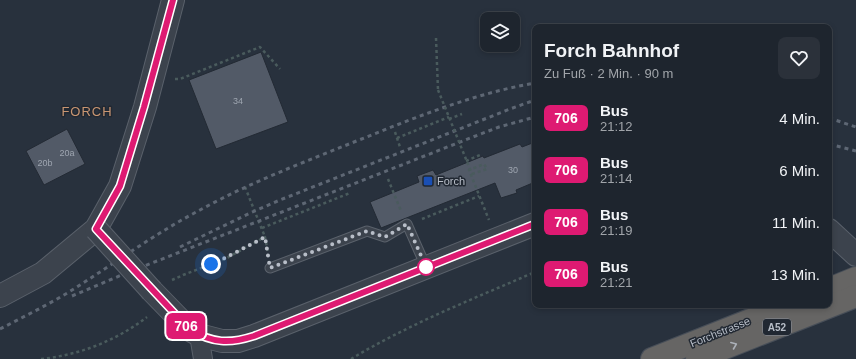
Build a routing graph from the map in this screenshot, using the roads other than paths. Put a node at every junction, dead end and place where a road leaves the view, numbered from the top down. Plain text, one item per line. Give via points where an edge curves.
1 (173, 0) edge
2 (532, 225) edge
3 (96, 229) junction
4 (832, 233) edge
5 (856, 255) edge
6 (426, 267) junction
7 (270, 268) road end
8 (855, 284) edge
9 (832, 288) edge
10 (832, 295) edge
11 (0, 296) edge
12 (780, 308) edge
13 (804, 308) edge
14 (199, 335) junction
15 (203, 359) edge
16 (652, 359) edge
17 (697, 359) edge

1 - 3 street via 120,186
2 - 6 street
3 - 11 street via 43,273
3 - 14 street, bridge via 190,330
4 - 5 street
6 - 7 lane via 407,224 385,237 367,231
6 - 14 street via 238,341 222,341
8 - 9 highway, Forchstrasse / A52
10 -> 8 highway, Forchstrasse / A52
12 - 16 highway, Forchstrasse / A52
17 -> 13 highway, Forchstrasse / A52
14 - 15 street

